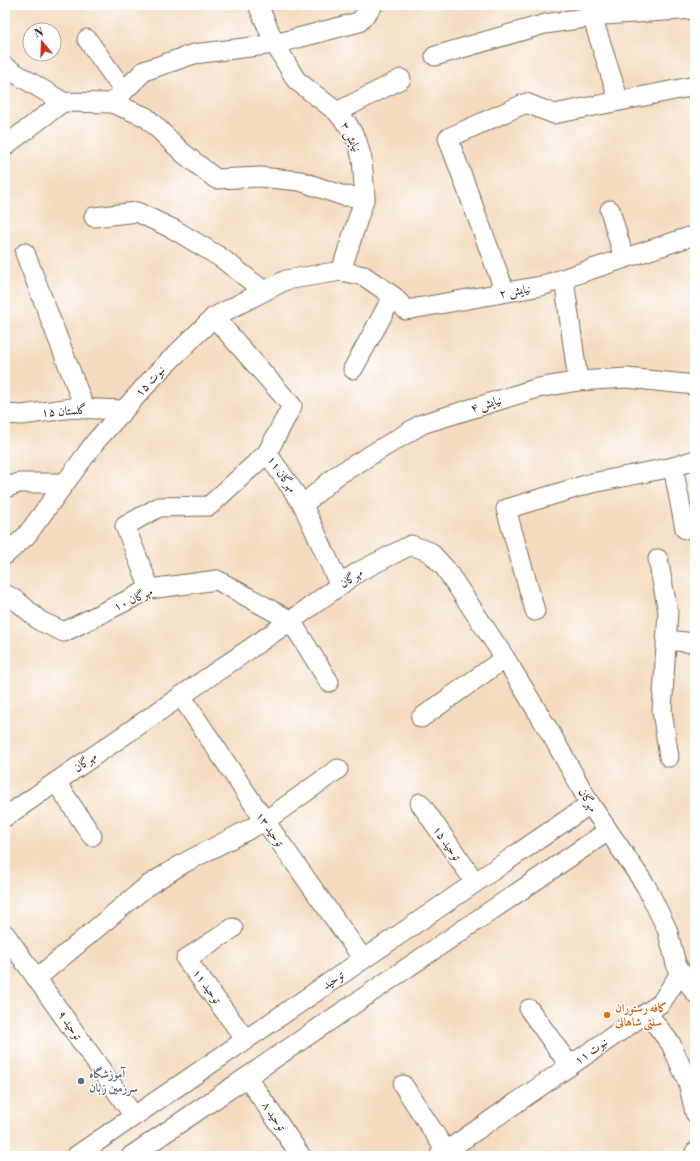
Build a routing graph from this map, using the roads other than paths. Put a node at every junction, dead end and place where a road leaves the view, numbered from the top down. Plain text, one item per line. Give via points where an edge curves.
1 (258, 5) edge
2 (373, 5) edge
3 (695, 9) edge
4 (592, 16) junction
5 (87, 39) dead end
6 (275, 44) junction
7 (435, 56) dead end
8 (5, 67) edge
9 (401, 79) dead end
10 (695, 86) edge
11 (118, 97) junction
12 (619, 101) junction
13 (63, 102) junction
14 (337, 112) junction
15 (5, 146) edge
16 (365, 197) junction
17 (610, 210) dead end
18 (94, 217) dead end
19 (694, 233) edge
20 (24, 253) dead end
21 (624, 258) junction
22 (341, 271) junction
23 (564, 279) junction
24 (264, 291) junction
25 (505, 292) junction
26 (393, 296) junction
27 (214, 316) junction
28 (353, 369) dead end
29 (578, 381) junction
30 (695, 385) edge
31 (85, 409) junction
32 (124, 410) junction
33 (5, 414) edge
34 (267, 453) junction
35 (695, 460) edge
36 (673, 467) junction
37 (65, 483) junction
38 (5, 488) edge
39 (303, 505) junction
40 (686, 529) dead end
41 (5, 555) edge
42 (658, 559) dead end
43 (340, 586) junction
44 (150, 589) junction
45 (5, 594) edge
46 (535, 611) dead end
47 (291, 621) junction
48 (666, 640) junction
49 (695, 643) edge
50 (506, 658) junction
51 (330, 682) dead end
52 (181, 696) junction
53 (421, 718) dead end
54 (669, 757) dead end
55 (338, 769) dead end
56 (56, 782) junction
57 (420, 803) dead end
58 (590, 804) junction
59 (5, 817) edge
60 (265, 821) junction
61 (608, 831) junction
62 (92, 836) dead end
63 (475, 882) junction
64 (233, 928) dead end
65 (5, 934) edge
66 (363, 959) junction
67 (676, 964) junction
68 (37, 978) junction
69 (695, 993) edge
70 (529, 1009) dead end
71 (647, 1012) junction
72 (246, 1040) junction
73 (570, 1066) junction
74 (247, 1077) junction
75 (403, 1085) dead end
76 (695, 1113) edge
77 (134, 1116) junction
78 (695, 1152) edge
79 (443, 1154) edge
80 (76, 1156) edge
81 (131, 1156) edge
82 (301, 1156) edge
83 (694, 1156) edge

1 - 6 street, نیایش ۳
2 - 6 street via 359,22
3 - 4 street
4 - 7 street via 545,24
4 - 12 street
5 - 11 street
6 - 11 street via 194,54 144,71
6 - 14 street, نیایش ۳ via 296,80
8 - 13 street
9 - 14 street
10 - 12 street
11 - 13 street
11 - 16 street via 146,116 183,153 216,179 260,177 300,181 344,196
12 - 25 street via 554,114 526,103 448,138
13 - 15 street
14 - 16 street, نیایش ۳ via 357,141 362,159
16 - 22 street, نیایش ۳
17 - 21 street
18 - 24 street via 137,212 175,230 220,257
19 - 21 street, نیایش ۲
20 - 31 street
21 - 23 street, نیایش ۲
22 - 24 street, نبوت ۱۵ via 286,280
22 - 26 street, نیایش ۲ via 364,276
23 - 25 street, نیایش ۲ via 542,286
23 - 29 street
24 - 27 street, نبوت ۱۵
25 - 26 street, نیایش ۲ via 406,310
26 - 28 street
27 - 32 street, نبوت ۱۵
27 - 34 street, مهرگان ۱۱ via 292,406
29 - 30 street, نیایش ۴ via 627,378
29 - 39 street, نیایش ۴ via 538,388 422,424 336,476
31 - 32 street, گلستان ۱۵
31 - 33 street, گلستان ۱۵ via 72,408 22,415
32 - 37 street, نبوت ۱۵ via 96,441
34 - 39 street, مهرگان ۱۱
34 - 44 street via 209,506 159,508 125,526
35 - 36 street
36 - 40 street
36 - 46 street via 592,483 506,509
37 - 38 street via 19,483
37 - 41 street, نبوت ۱۵ via 26,536
39 - 43 street, مهرگان ۱۱
42 - 48 street via 668,612
43 - 47 street, مهرگان
43 - 50 street, مهرگان via 358,572 410,545 430,552 445,568
44 - 45 street, مهرگان ۱۰ via 64,632 40,621
44 - 47 street, مهرگان ۱۰ via 217,580
47 - 51 street
47 - 52 street, مهرگان
48 - 49 street
48 - 54 street via 662,711
50 - 53 street
50 - 58 street, مهرگان
52 - 56 street, مهرگان
52 - 60 street, توحید ۱۳
55 - 60 street
56 - 59 street, مهرگان
56 - 62 street
57 - 63 street, توحید ۱۵
58 - 61 street, مهرگان
58 - 63 street, توحید
60 - 66 street, توحید ۱۳
60 - 68 street via 184,863 147,886
61 - 67 street, نبوت ۱۱ via 646,886 667,929
61 - 74 street
63 - 66 street, توحید
64 - 72 street, توحید ۱۱ via 186,959
65 - 68 street, توحید ۹
66 - 72 street, توحید
67 - 69 street
67 - 71 street, نبوت ۱۱ via 679,975 661,1003
68 - 77 street, توحید ۹
70 - 73 street
71 - 73 street, نبوت ۱۱
71 - 76 street via 671,1044 688,1082
72 - 77 street, توحید
73 - 79 street, نبوت ۱۱
74 - 81 street
74 - 82 street, توحید ۸
75 - 79 street
77 - 80 street, توحید
78 - 83 street

